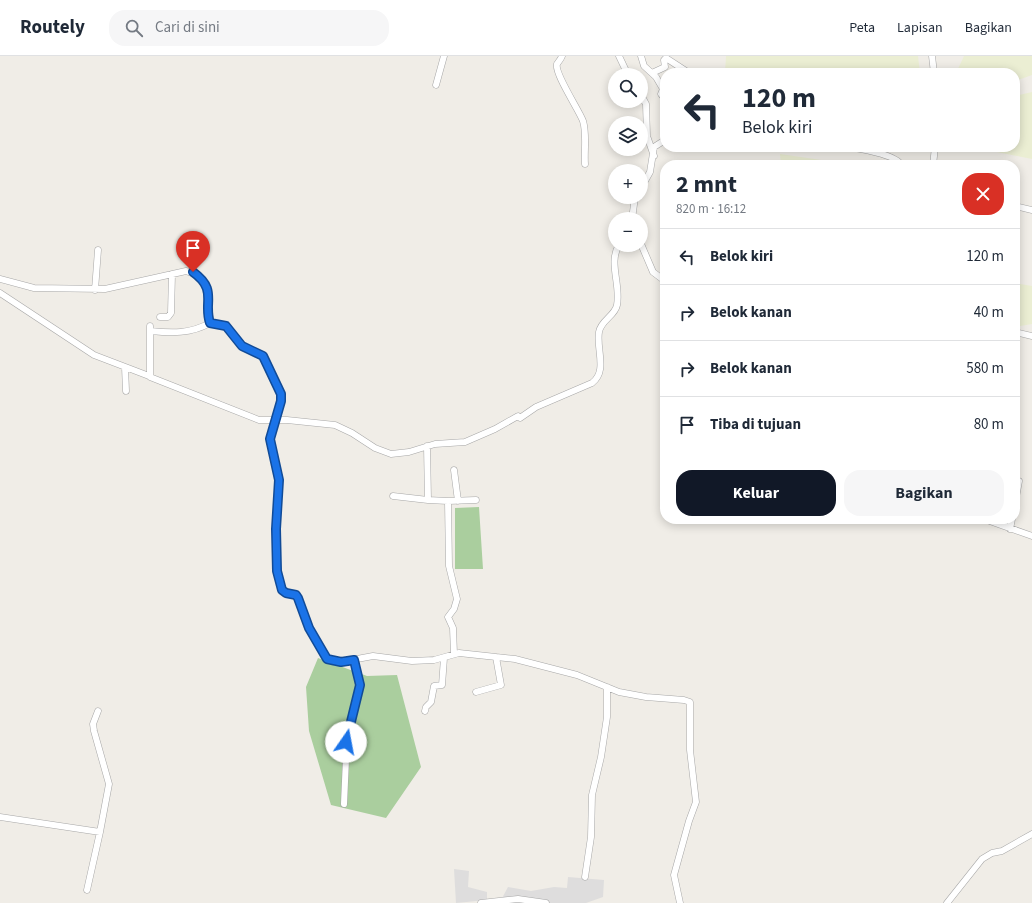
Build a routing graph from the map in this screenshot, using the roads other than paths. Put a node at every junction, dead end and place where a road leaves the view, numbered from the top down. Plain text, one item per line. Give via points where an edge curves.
1 (444, 56) edge
2 (562, 56) edge
3 (619, 56) edge
4 (641, 56) edge
5 (932, 56) edge
6 (625, 68) edge
7 (663, 68) edge
8 (681, 68) edge
9 (933, 68) edge
10 (660, 69) edge
11 (652, 73) junction
12 (660, 83) edge
13 (436, 85) dead end
14 (646, 108) edge
15 (660, 143) edge
16 (868, 152) edge
17 (654, 156) junction
18 (898, 160) edge
19 (585, 164) dead end
20 (648, 176) edge
21 (1020, 207) edge
22 (1032, 210) edge
23 (98, 250) dead end
24 (615, 252) edge
25 (644, 252) edge
26 (172, 274) junction
27 (660, 277) edge
28 (0, 279) edge
29 (95, 290) junction
30 (0, 293) edge
31 (160, 317) dead end
32 (210, 323) junction
33 (1020, 333) edge
34 (1032, 336) edge
35 (125, 367) junction
36 (149, 376) junction
37 (126, 391) dead end
38 (275, 421) junction
39 (427, 446) junction
40 (454, 470) dead end
41 (393, 496) dead end
42 (428, 500) junction
43 (476, 500) dead end
44 (448, 501) junction
45 (458, 501) junction
46 (997, 524) edge
47 (1011, 524) edge
48 (1010, 529) junction
49 (1032, 536) edge
50 (454, 654) junction
51 (496, 657) junction
52 (444, 658) junction
53 (354, 660) junction
54 (607, 688) junction
55 (476, 692) dead end
56 (98, 711) dead end
57 (425, 712) dead end
58 (344, 804) dead end
59 (0, 817) edge
60 (100, 832) junction
61 (1032, 834) edge
62 (585, 878) dead end
63 (86, 890) dead end
64 (480, 903) edge
65 (546, 903) edge
66 (680, 903) edge
67 (948, 903) edge

1 - 13 street
2 - 19 street via 558,68 585,128
3 - 6 street
4 - 11 street via 644,66
5 - 9 street
7 - 8 street via 666,58
10 - 11 street
11 - 12 street
14 - 17 street via 647,136
15 - 17 street via 654,147
16 - 18 street
17 - 20 street
21 - 22 street
23 - 29 street
24 - 39 street via 617,306 600,328 600,376 592,384 536,407 527,415 520,418 518,416 476,438 460,443
25 - 27 street via 653,272
26 - 29 street
26 - 31 street via 172,313 168,317
26 - 32 street via 193,272 205,283
28 - 29 street via 34,288
30 - 35 street via 91,353
32 - 36 street via 196,330 181,333 150,329
32 - 38 street via 226,326 242,346 263,356 282,397
33 - 34 street
35 - 36 street
35 - 37 street
36 - 38 street via 259,420
38 - 39 street via 335,425 390,454 410,452
38 - 53 street via 270,439 279,480 276,553 280,585 286,593 298,598 309,628 327,659 341,662
39 - 42 street
40 - 45 street
41 - 42 street
42 - 44 street
43 - 45 street
44 - 45 street
44 - 50 street via 449,566 457,599 448,618 453,628
46 - 48 street
47 - 48 street
48 - 49 street
50 - 51 street
50 - 52 street
51 - 54 street via 554,668
51 - 55 street via 501,686
52 - 53 street via 412,661 373,656
52 - 57 street via 442,685 434,686 431,702
53 - 58 street via 360,685 347,738
54 - 62 street via 607,717 591,801 591,837
54 - 66 street via 646,697 690,702 690,750 696,802 674,875
56 - 60 street via 93,724 94,732 109,786
59 - 60 street
60 - 63 street
61 - 67 street via 1002,852 992,853 982,859
64 - 65 street via 518,899

